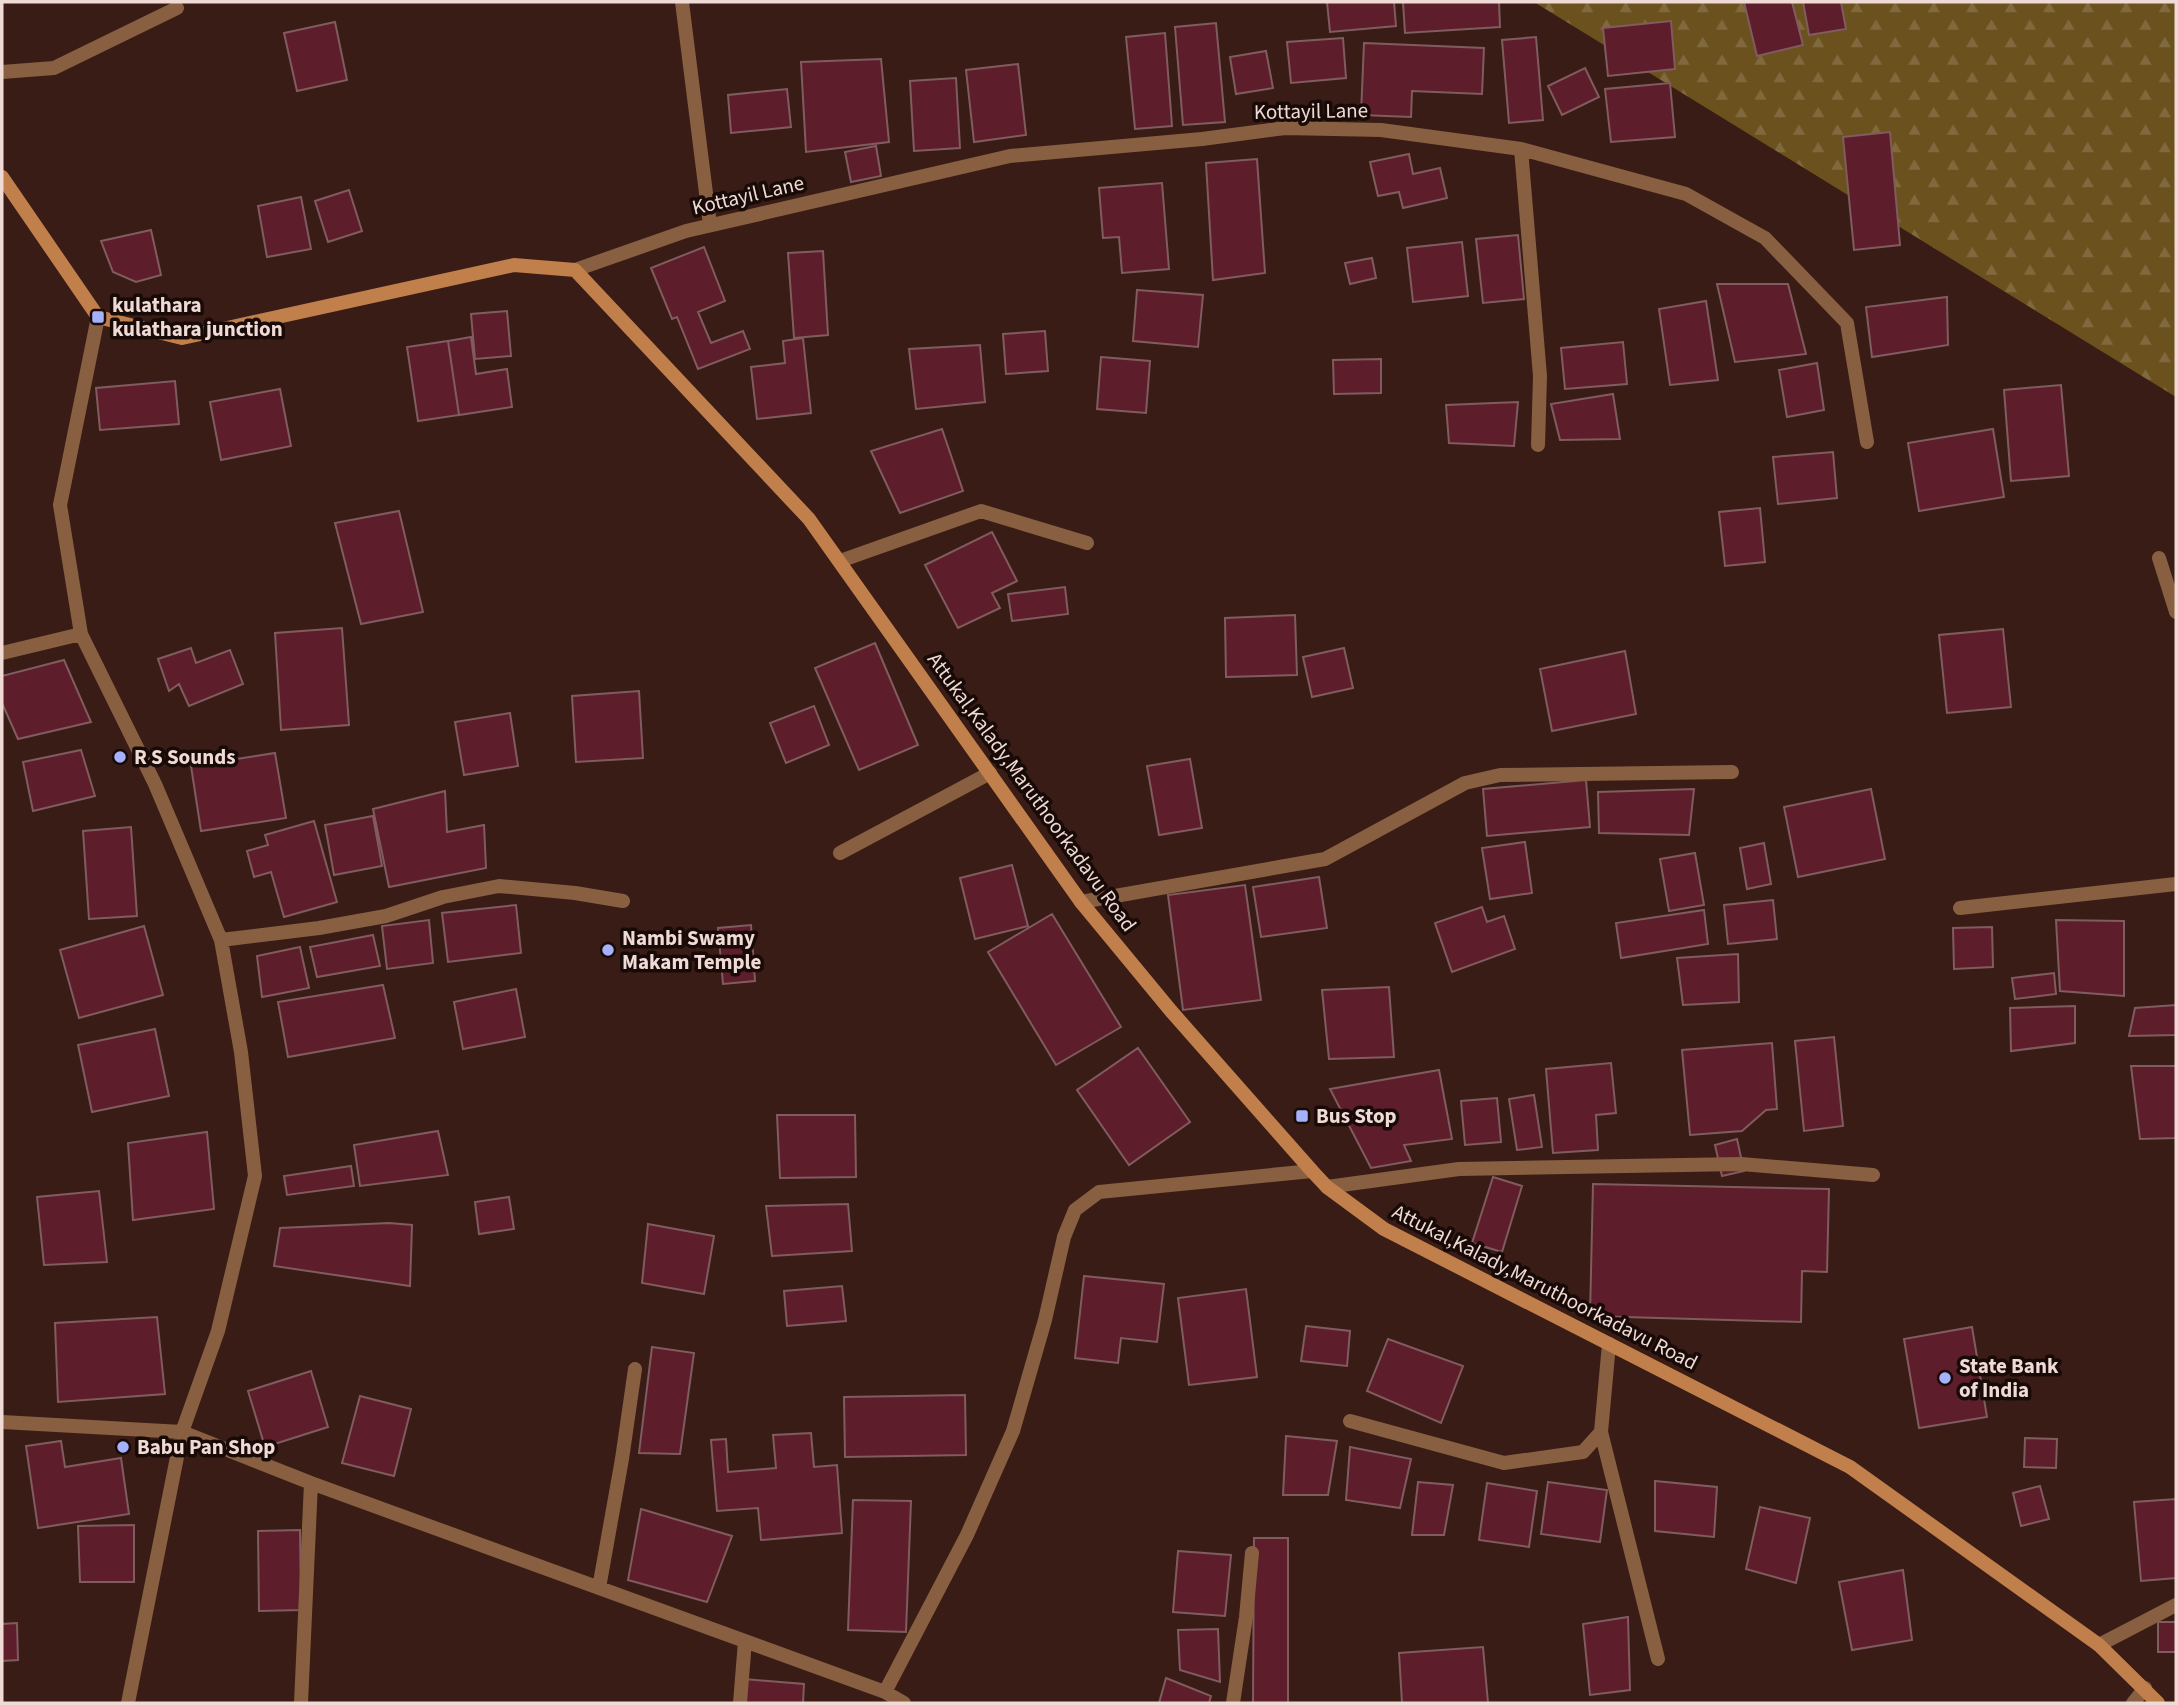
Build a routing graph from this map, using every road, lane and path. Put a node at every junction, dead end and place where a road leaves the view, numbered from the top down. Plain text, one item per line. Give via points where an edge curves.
1 (682, 2) edge
2 (177, 8) dead end
3 (2, 72) edge
4 (1521, 149) junction
5 (2, 177) edge
6 (710, 225) junction
7 (575, 270) junction
8 (98, 317) junction
9 (1867, 442) dead end
10 (1538, 445) dead end
11 (1087, 543) dead end
12 (2158, 558) dead end
13 (840, 561) junction
14 (2176, 612) edge
15 (81, 634) junction
16 (2, 653) edge
17 (1732, 772) dead end
18 (990, 773) junction
19 (840, 853) dead end
20 (2176, 884) edge
21 (624, 901) dead end
22 (1081, 902) junction
23 (1960, 908) dead end
24 (221, 940) junction
25 (1312, 1171) junction
26 (1872, 1175) dead end
27 (1327, 1187) junction
28 (1609, 1344) junction
29 (635, 1369) dead end
30 (1350, 1421) dead end
31 (2, 1422) edge
32 (182, 1432) junction
33 (1601, 1432) junction
34 (311, 1483) junction
35 (1252, 1553) dead end
36 (598, 1588) junction
37 (2176, 1605) edge
38 (745, 1641) junction
39 (2099, 1645) junction
40 (1658, 1659) dead end
41 (2145, 1688) junction
42 (885, 1692) junction
43 (128, 1703) edge
44 (301, 1703) edge
45 (740, 1703) edge
46 (904, 1703) edge
47 (1233, 1703) edge
48 (2133, 1703) edge
49 (2158, 1703) edge

1 - 6 street
2 - 3 street via 54,68
4 - 6 street, Kottayil Lane via 1381,130 1285,128 1010,156
4 - 9 street, Kottayil Lane via 1686,194 1765,238 1847,323
4 - 10 street via 1540,376
5 - 8 street
6 - 7 street, Kottayil Lane
7 - 8 street via 514,265 182,338
7 - 13 street, Attukal,Kalady,Maruthoorkadavu Road via 808,519
8 - 15 street via 60,505
11 - 13 street via 981,511
12 - 14 street
13 - 18 street, Attukal,Kalady,Maruthoorkadavu Road
15 - 16 street
15 - 24 street via 155,784
17 - 22 street via 1500,775 1465,783 1325,859
18 - 19 street
18 - 22 street, Attukal,Kalady,Maruthoorkadavu Road
20 - 23 street
21 - 24 street via 499,886 443,897 386,916
22 - 25 street, Attukal,Kalady,Maruthoorkadavu Road
24 - 32 street via 241,1052 255,1176 218,1331
25 - 27 street, Attukal,Kalady,Maruthoorkadavu Road
25 - 42 street via 1099,1192 1075,1210 1013,1431 967,1535
26 - 27 street via 1741,1164 1459,1169
27 - 28 street, Attukal,Kalady,Maruthoorkadavu Road via 1384,1229
28 - 33 street
28 - 39 street, Attukal,Kalady,Maruthoorkadavu Road via 1850,1467
29 - 36 street
30 - 33 street via 1504,1463 1583,1452
31 - 32 street
32 - 34 street
32 - 43 street
33 - 40 street
34 - 36 street
34 - 44 street
35 - 47 street
36 - 38 street
37 - 39 street
38 - 42 street
38 - 45 street
39 - 41 street, Attukal,Kalady,Maruthoorkadavu Road
41 - 48 street
41 - 49 street, Attukal,Kalady,Maruthoorkadavu Road
42 - 46 street

